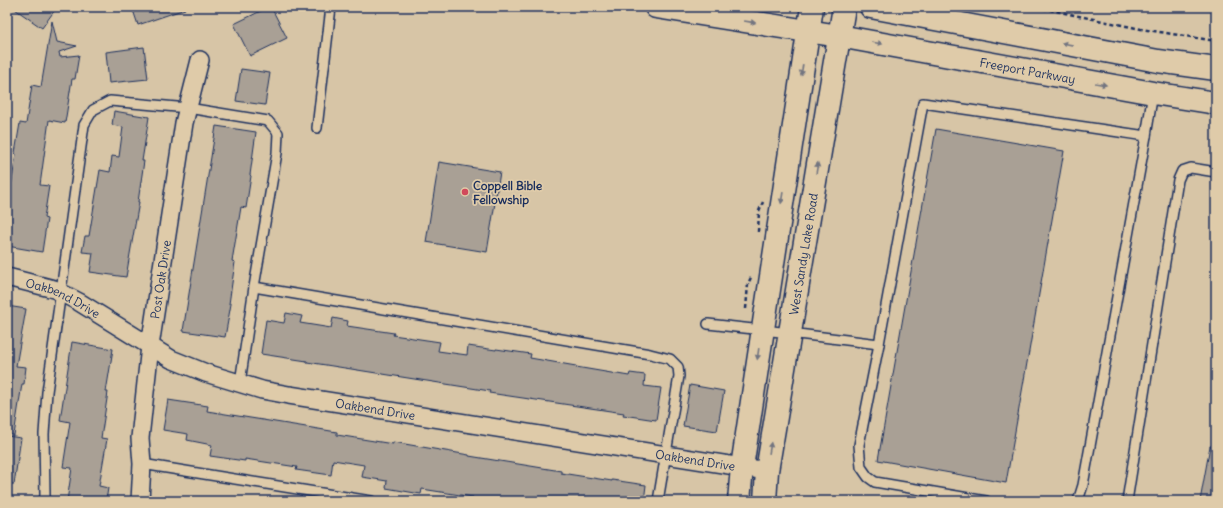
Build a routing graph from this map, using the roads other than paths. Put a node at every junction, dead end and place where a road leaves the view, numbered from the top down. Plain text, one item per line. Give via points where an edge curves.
1 (331, 7) edge
2 (656, 7) edge
3 (812, 7) edge
4 (844, 7) edge
5 (871, 7) edge
6 (808, 31) junction
7 (839, 36) junction
8 (200, 60) dead end
9 (1158, 61) junction
10 (1216, 69) edge
11 (1154, 94) junction
12 (1216, 103) edge
13 (188, 108) junction
14 (317, 128) dead end
15 (1146, 136) junction
16 (1216, 172) edge
17 (7, 277) edge
18 (254, 287) junction
19 (61, 293) junction
20 (708, 324) dead end
21 (762, 330) junction
22 (790, 333) junction
23 (879, 344) junction
24 (150, 346) junction
25 (240, 383) junction
26 (666, 455) junction
27 (142, 464) junction
28 (742, 467) junction
29 (766, 471) junction
30 (44, 501) edge
31 (140, 501) edge
32 (371, 501) edge
33 (658, 501) edge
34 (740, 501) edge
35 (765, 501) edge
36 (986, 501) edge
37 (1078, 501) edge
38 (1127, 501) edge

1 - 14 lane
2 -> 6 main road
3 - 6 main road
4 - 7 main road, West Sandy Lake Road
9 -> 5 main road
6 - 7 main road, Freeport Parkway
6 -> 21 main road
7 -> 11 main road, Freeport Parkway
22 -> 7 main road, West Sandy Lake Road
8 - 13 street, Post Oak Drive
9 - 10 main road
9 - 11 main road
11 - 12 main road, Freeport Parkway
11 - 15 lane
13 - 18 lane via 268,121 278,133 277,153
13 - 19 lane via 110,101 93,110 84,125
13 - 24 street, Post Oak Drive
15 - 23 lane via 923,103
15 - 37 lane
16 - 38 lane via 1191,168 1182,172 1178,180
17 - 19 street, Oakbend Drive
18 - 25 lane
18 - 26 lane via 670,359 678,367 679,376
19 - 24 street, Oakbend Drive
19 - 30 lane via 47,392
20 - 21 lane
21 - 22 lane
21 -> 28 main road
22 - 23 lane
29 -> 22 main road, West Sandy Lake Road
23 - 36 lane via 859,445 861,467 875,482
24 - 25 street, Oakbend Drive via 171,359
24 - 27 street, Post Oak Drive via 140,438
25 - 26 street, Oakbend Drive via 289,395
26 - 28 street, Oakbend Drive
26 - 33 lane
27 - 31 street, Post Oak Drive
27 - 32 lane
28 - 29 street, Oakbend Drive
28 - 34 main road
29 - 35 main road, West Sandy Lake Road

